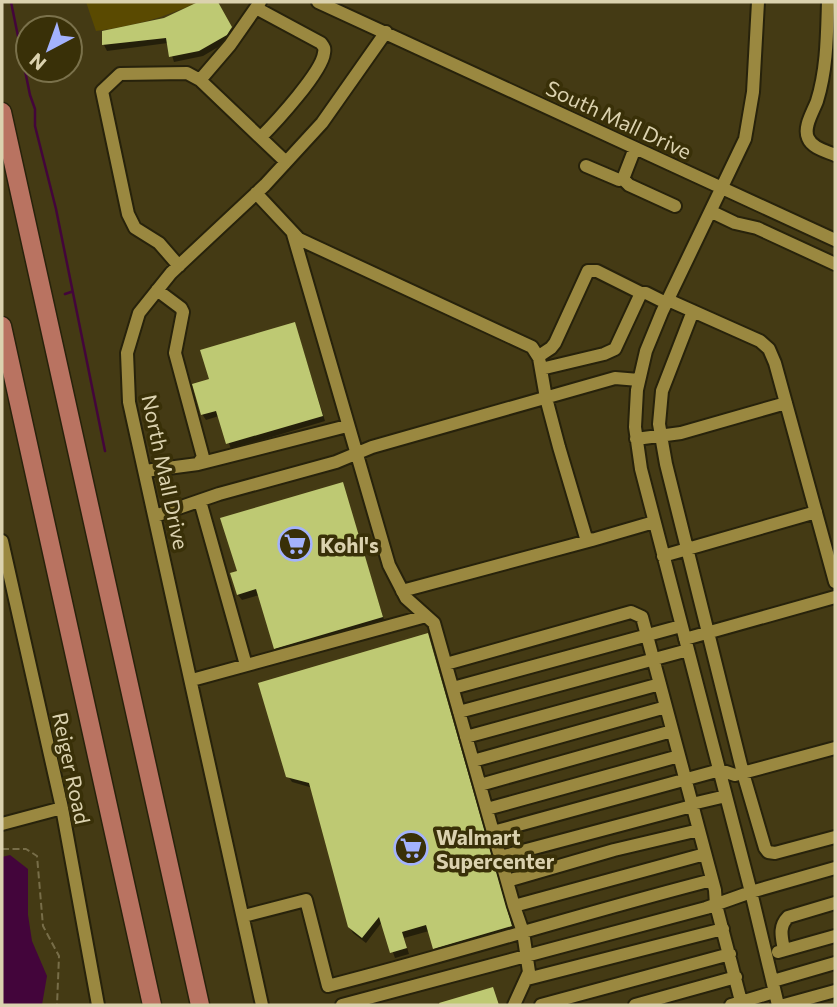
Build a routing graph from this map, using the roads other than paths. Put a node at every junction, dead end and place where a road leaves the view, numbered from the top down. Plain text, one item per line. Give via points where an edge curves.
1 (318, 2) edge
2 (758, 2) edge
3 (828, 2) edge
4 (258, 5) edge
5 (831, 21) edge
6 (386, 33) junction
7 (200, 80) junction
8 (2, 112) edge
9 (261, 137) junction
10 (635, 148) junction
11 (835, 155) edge
12 (286, 162) junction
13 (586, 166) dead end
14 (623, 179) junction
15 (723, 188) junction
16 (256, 193) junction
17 (675, 206) dead end
18 (712, 212) junction
19 (293, 234) junction
20 (835, 240) edge
21 (835, 264) edge
22 (179, 266) junction
23 (157, 290) junction
24 (641, 293) junction
25 (667, 301) junction
26 (693, 311) junction
27 (2, 326) edge
28 (540, 362) junction
29 (639, 380) junction
30 (546, 398) junction
31 (786, 403) junction
32 (347, 426) junction
33 (661, 436) junction
34 (636, 439) junction
35 (355, 455) junction
36 (198, 464) junction
37 (145, 471) junction
38 (200, 501) junction
39 (816, 512) junction
40 (155, 516) junction
41 (654, 522) junction
42 (592, 540) junction
43 (2, 541) edge
44 (688, 549) junction
45 (663, 556) junction
46 (835, 582) edge
47 (402, 591) junction
48 (835, 597) edge
49 (426, 616) junction
50 (681, 626) junction
51 (708, 633) junction
52 (647, 635) junction
53 (686, 645) junction
54 (653, 660) junction
55 (446, 664) junction
56 (246, 665) junction
57 (192, 680) junction
58 (660, 684) junction
59 (453, 688) junction
60 (666, 707) junction
61 (459, 712) junction
62 (672, 731) junction
63 (466, 737) junction
64 (835, 748) edge
65 (679, 756) junction
66 (473, 761) junction
67 (720, 771) junction
68 (743, 773) junction
69 (686, 781) junction
70 (480, 785) junction
71 (726, 796) junction
72 (692, 805) junction
73 (62, 808) junction
74 (486, 809) junction
75 (2, 824) edge
76 (699, 830) junction
77 (493, 832) junction
78 (835, 837) edge
79 (705, 854) junction
80 (500, 857) junction
81 (835, 868) edge
82 (712, 880) junction
83 (507, 881) junction
84 (751, 892) junction
85 (835, 903) edge
86 (716, 905) junction
87 (514, 906) junction
88 (244, 916) junction
89 (723, 929) junction
90 (523, 932) junction
91 (835, 936) edge
92 (784, 950) junction
93 (730, 954) junction
94 (767, 955) junction
95 (528, 956) junction
96 (835, 963) edge
97 (736, 977) junction
98 (527, 979) junction
99 (835, 991) edge
100 (775, 993) edge
101 (738, 1004) edge
102 (98, 1005) edge
103 (152, 1005) edge
104 (200, 1005) edge
105 (262, 1005) edge
106 (342, 1005) edge
107 (514, 1005) edge
108 (541, 1005) edge
109 (635, 1005) edge
110 (784, 1005) edge

1 - 6 street, South Mall Drive
2 - 15 street via 753,92 745,139
3 - 5 street
4 - 7 street
4 - 9 street via 324,48 305,87
5 - 11 street via 822,81 806,130 811,142
6 - 10 street, South Mall Drive
6 - 12 street, North Mall Drive via 322,123
7 - 9 street
7 - 22 street via 187,73 120,74 102,91 128,214 135,228 159,243
8 - 104 highway
9 - 12 street
10 - 14 street
10 - 15 street, South Mall Drive
12 - 16 street, North Mall Drive
13 - 14 street
14 - 17 street
15 - 18 street
15 - 20 street, South Mall Drive
16 - 19 street
16 - 22 street, North Mall Drive
18 - 21 street
18 - 25 street
19 - 28 street via 522,342
19 - 32 street
22 - 23 street, North Mall Drive
23 - 36 street via 183,312 176,352 203,457
23 - 37 street, North Mall Drive via 139,313 127,353 129,402
24 - 25 street
24 - 28 street via 615,349
24 - 28 street via 588,271 555,342
25 - 26 street
25 - 29 street
26 - 31 street via 769,349
26 - 33 street via 662,391
27 - 103 highway
28 - 30 street
29 - 30 street via 615,378
29 - 34 street
30 - 35 street
30 - 42 street via 583,533
31 - 33 street
31 - 39 street
32 - 35 street
32 - 36 street
33 - 34 street
33 - 44 street
34 - 41 street
35 - 38 street
35 - 47 street via 388,565
36 - 37 street
37 - 40 street, North Mall Drive
38 - 40 street
38 - 56 street
39 - 44 street
39 - 46 street
40 - 57 street, North Mall Drive
41 - 42 street
41 - 45 street
42 - 47 street
43 - 73 street, Reiger Road
44 - 45 street
44 - 51 street
45 - 50 street
47 - 49 street
48 - 51 street
49 - 55 street via 434,623
49 - 56 street
50 - 52 street
50 - 53 street
51 - 53 street
51 - 68 street
52 - 54 street
52 - 55 street via 642,617 631,612
52 - 59 street
53 - 54 street
53 - 67 street
54 - 58 street
54 - 61 street
55 - 59 street
56 - 57 street
57 - 88 street, North Mall Drive
58 - 60 street
58 - 63 street
59 - 61 street
60 - 62 street
60 - 66 street
61 - 63 street
62 - 65 street
62 - 70 street
63 - 66 street
64 - 68 street
65 - 69 street
65 - 74 street
66 - 70 street
67 - 68 street
67 - 69 street
67 - 71 street
68 - 78 street via 768,852
69 - 72 street
69 - 77 street
70 - 74 street
71 - 72 street
71 - 84 street
72 - 76 street
72 - 80 street
73 - 75 street
73 - 102 street, Reiger Road
74 - 77 street
76 - 79 street
76 - 83 street
77 - 80 street
79 - 82 street
79 - 87 street
80 - 83 street
81 - 84 street
82 - 86 street
82 - 90 street
83 - 87 street
84 - 86 street
84 - 94 street
85 - 92 street via 782,922
86 - 89 street
86 - 95 street
87 - 90 street
88 - 90 street via 306,900 328,986
88 - 105 street, North Mall Drive
89 - 93 street
89 - 98 street
90 - 95 street
91 - 92 street
92 - 94 street
93 - 97 street
93 - 108 street
94 - 100 street
95 - 98 street
95 - 106 street
96 - 100 street
97 - 101 street
97 - 109 street
98 - 107 street
99 - 110 street
100 - 101 street

